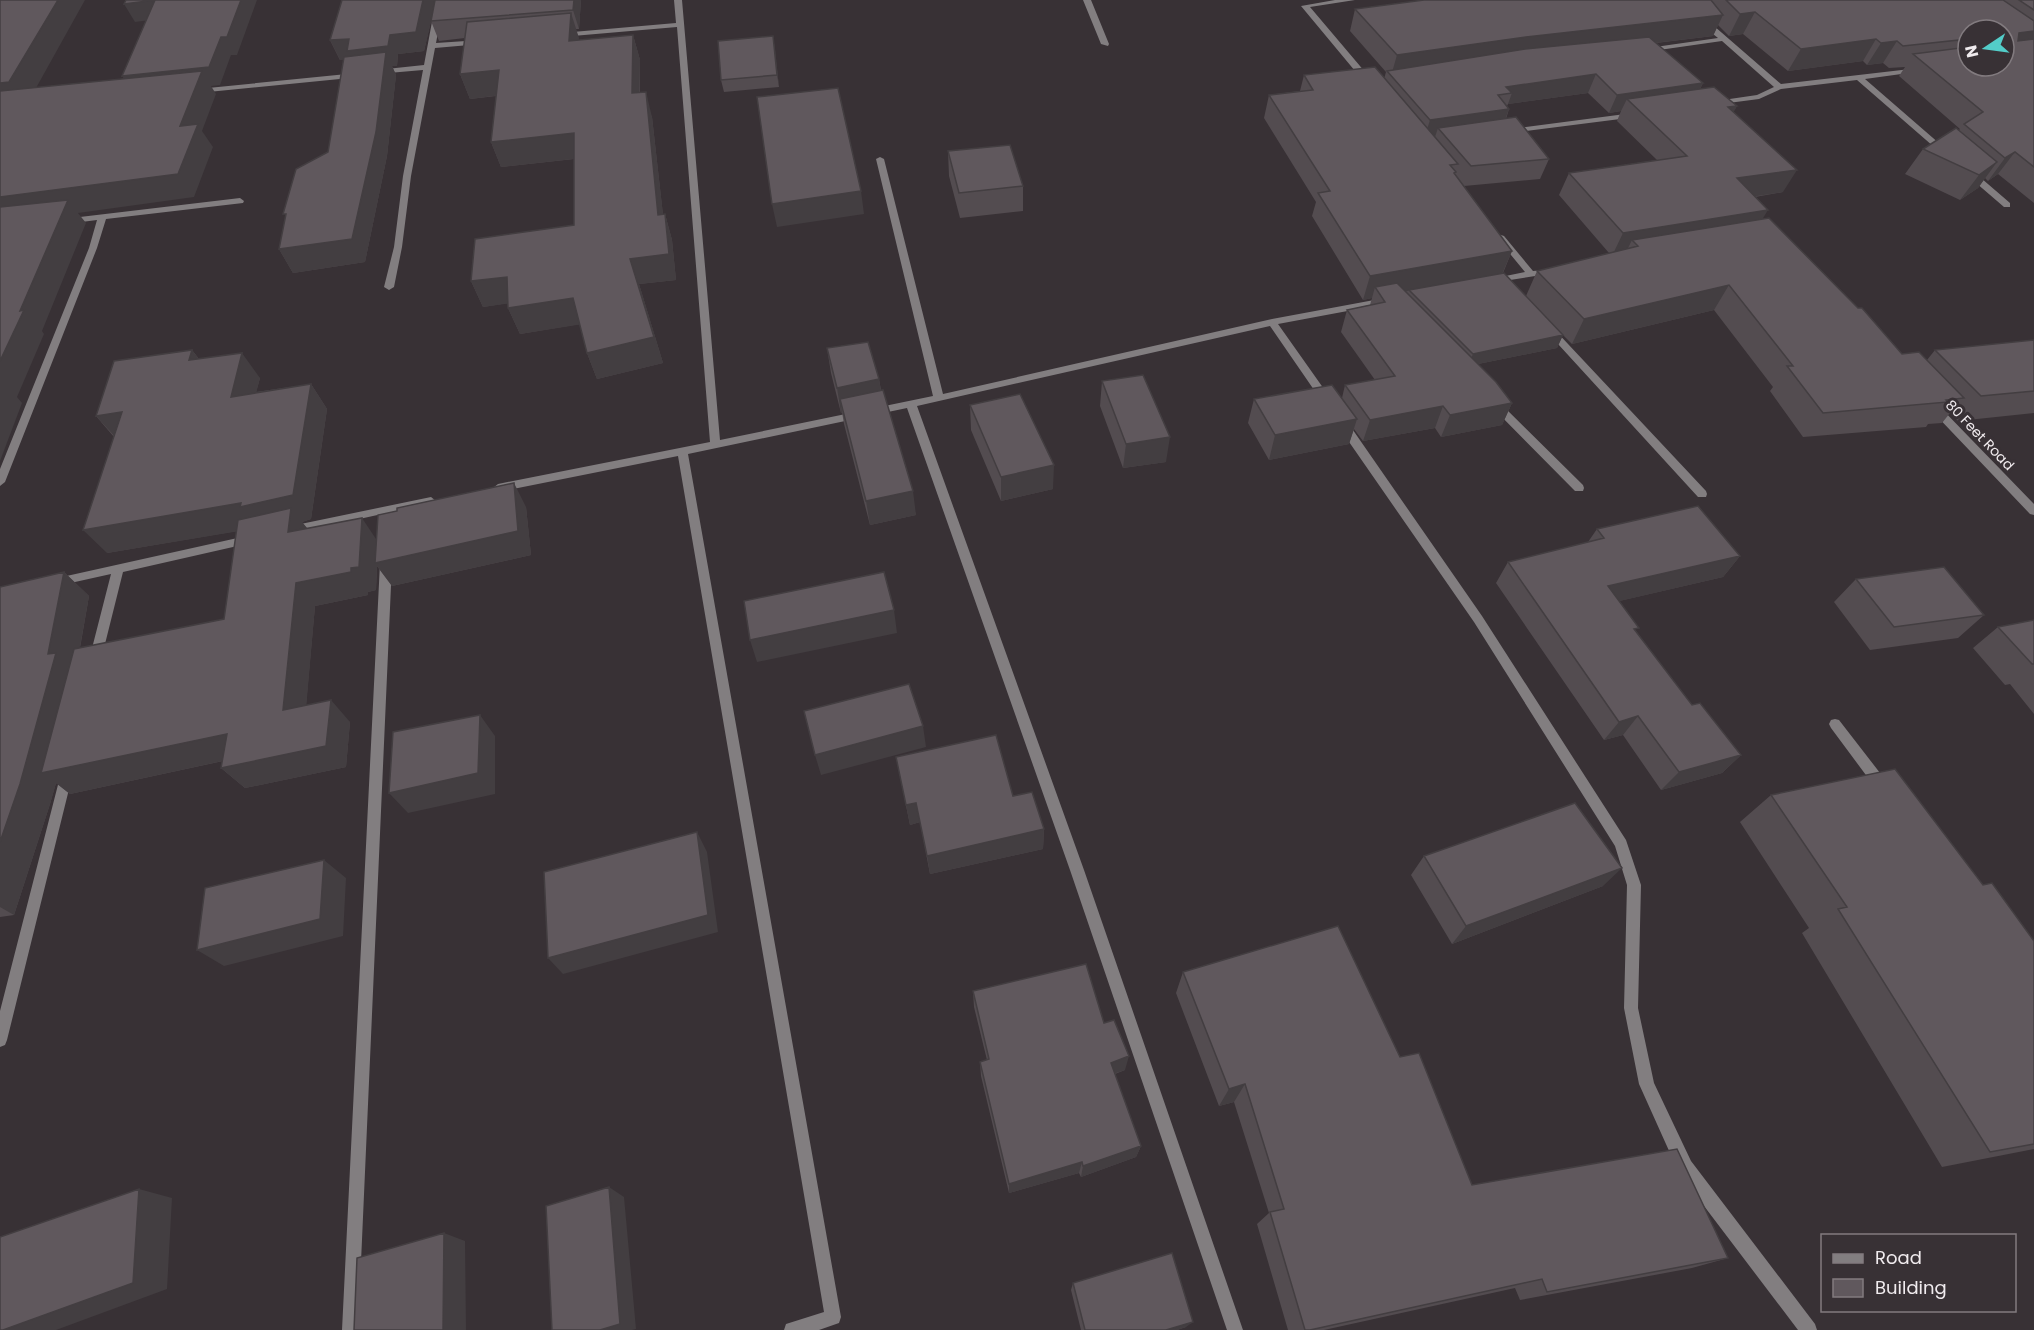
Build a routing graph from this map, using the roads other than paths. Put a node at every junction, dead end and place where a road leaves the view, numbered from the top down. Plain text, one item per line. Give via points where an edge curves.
1 (440, 0) edge
2 (678, 0) edge
3 (1087, 0) edge
4 (1351, 0) edge
5 (1689, 0) edge
6 (679, 25) junction
7 (549, 36) edge
8 (1724, 39) junction
9 (490, 41) edge
10 (1105, 44) dead end
11 (431, 46) junction
12 (1634, 51) edge
13 (427, 67) junction
14 (1924, 69) edge
15 (1859, 77) junction
16 (1372, 85) edge
17 (1779, 87) junction
18 (183, 93) edge
19 (1712, 104) edge
20 (1642, 113) edge
21 (1502, 132) edge
22 (880, 159) dead end
23 (1955, 160) edge
24 (1964, 168) edge
25 (240, 201) dead end
26 (2007, 206) dead end
27 (102, 217) junction
28 (57, 222) edge
29 (1494, 230) edge
30 (1566, 268) edge
31 (1531, 274) junction
32 (1502, 279) junction
33 (1482, 283) edge
34 (389, 287) dead end
35 (1510, 288) edge
36 (1393, 299) edge
37 (1272, 322) junction
38 (1542, 322) edge
39 (939, 398) junction
40 (1490, 398) edge
41 (1929, 401) edge
42 (911, 404) junction
43 (715, 445) junction
44 (682, 452) junction
45 (0, 482) edge
46 (1579, 489) dead end
47 (482, 491) edge
48 (1702, 494) dead end
49 (447, 498) edge
50 (388, 509) junction
51 (2034, 511) edge
52 (118, 568) junction
53 (43, 585) edge
54 (92, 672) edge
55 (1835, 724) dead end
56 (69, 764) edge
57 (1892, 800) edge
58 (0, 1040) edge
59 (833, 1324) edge
60 (351, 1330) edge
61 (792, 1330) edge
62 (1235, 1330) edge
63 (1809, 1330) edge

1 - 11 street
2 - 6 street
3 - 10 street
4 - 16 street via 1305,6
5 - 8 street
6 - 7 street
6 - 43 street
8 - 12 street
8 - 17 street
9 - 11 street
11 - 13 street
13 - 18 street
13 - 34 street
14 - 15 street
15 - 17 street
15 - 23 street
17 - 19 street via 1759,98
20 - 21 street
22 - 39 street
24 - 26 street
25 - 27 street
27 - 28 street
27 - 45 street
29 - 31 street
30 - 31 street
31 - 32 street
32 - 33 street
32 - 35 street
36 - 37 street
37 - 39 street
37 - 63 street via 1478,619 1621,844 1634,885 1631,1008 1647,1084 1685,1167
38 - 48 street
39 - 42 street
40 - 46 street
41 - 51 street, 80 Feet Road
42 - 43 street
42 - 62 street
43 - 44 street
44 - 47 street
44 - 59 street
49 - 50 street
50 - 52 street
50 - 60 street
52 - 53 street
52 - 54 street
55 - 57 street
56 - 58 street
59 - 61 street

